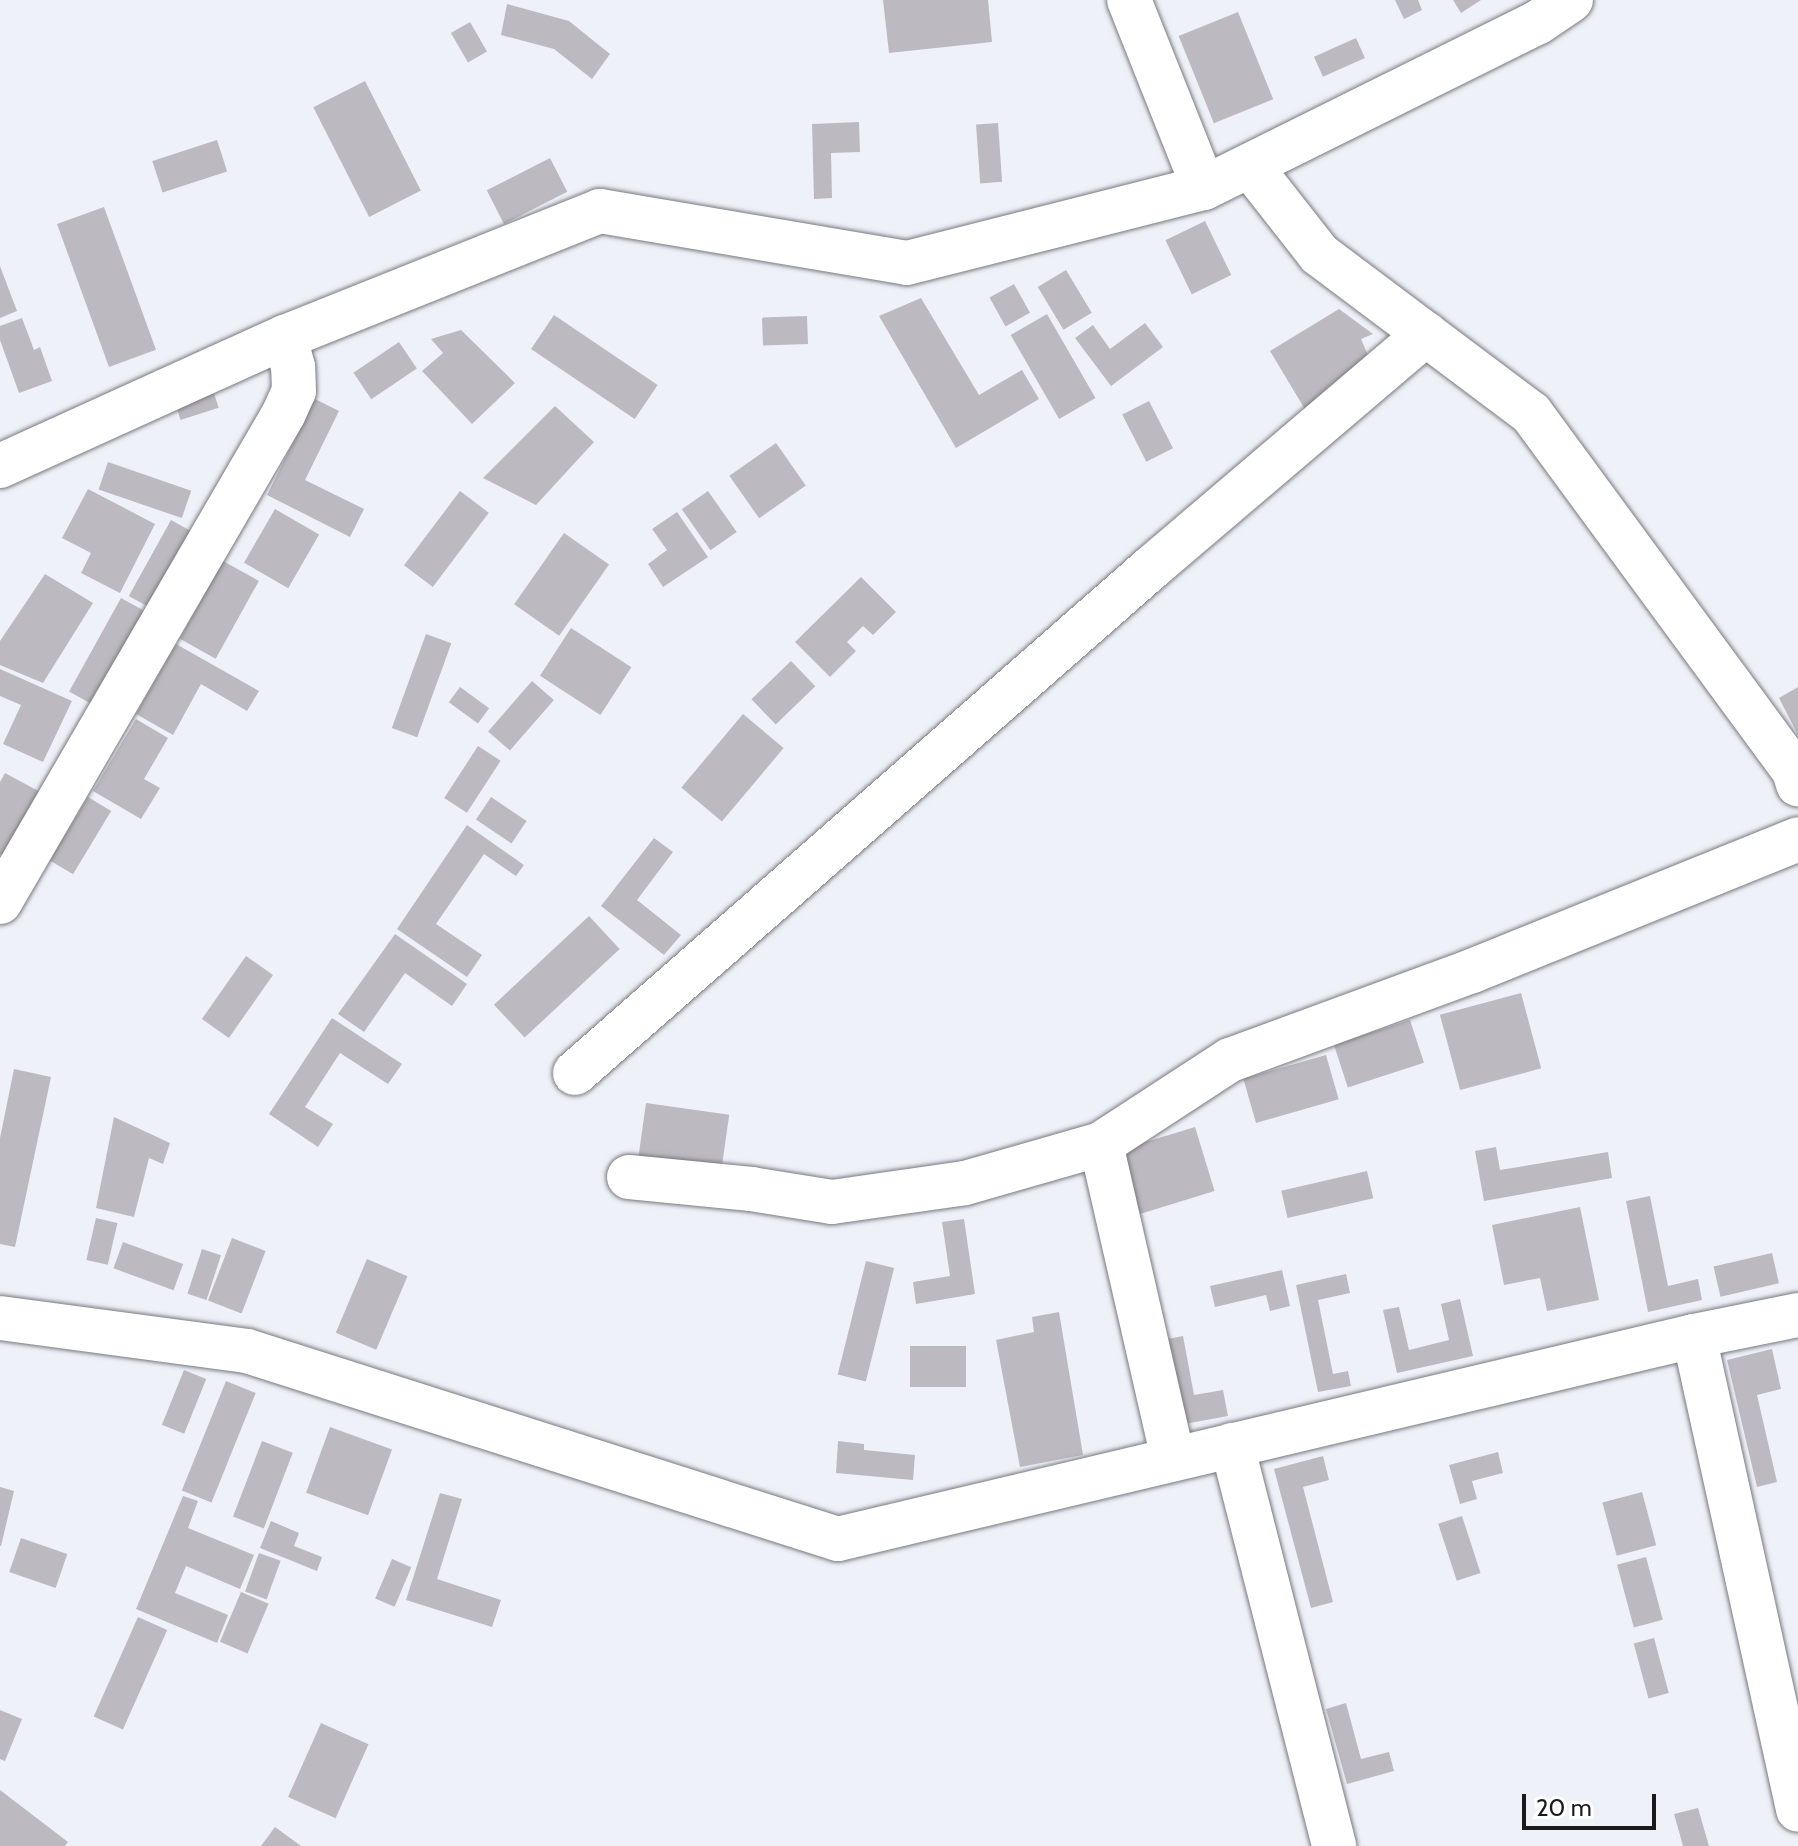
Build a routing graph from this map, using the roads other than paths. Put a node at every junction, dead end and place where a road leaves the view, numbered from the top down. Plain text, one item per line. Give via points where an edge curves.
1 (1129, 0) edge
2 (1544, 8) edge
3 (1250, 166) junction
4 (1204, 188) junction
5 (1426, 334) junction
6 (285, 337) junction
7 (0, 466) edge
8 (1798, 784) edge
9 (1798, 839) edge
10 (0, 902) edge
11 (575, 1073) dead end
12 (1101, 1144) junction
13 (629, 1177) dead end
14 (1798, 1315) edge
15 (0, 1318) edge
16 (1694, 1336) junction
17 (1232, 1445) junction
18 (1173, 1459) junction
19 (1798, 1810) edge
20 (1334, 1846) edge

1 - 4 street
2 - 3 street
3 - 4 street
3 - 5 street via 1319,254
4 - 6 street via 907,263 600,211
5 - 8 street via 1531,413 1794,771
5 - 11 street
6 - 7 street
6 - 10 street via 294,391 284,413
9 - 12 street via 1472,971 1230,1060
12 - 13 street via 965,1183 832,1202
12 - 18 street
14 - 16 street
15 - 18 street via 247,1351 838,1539
16 - 17 street
16 - 19 street
17 - 18 street
17 - 20 street

